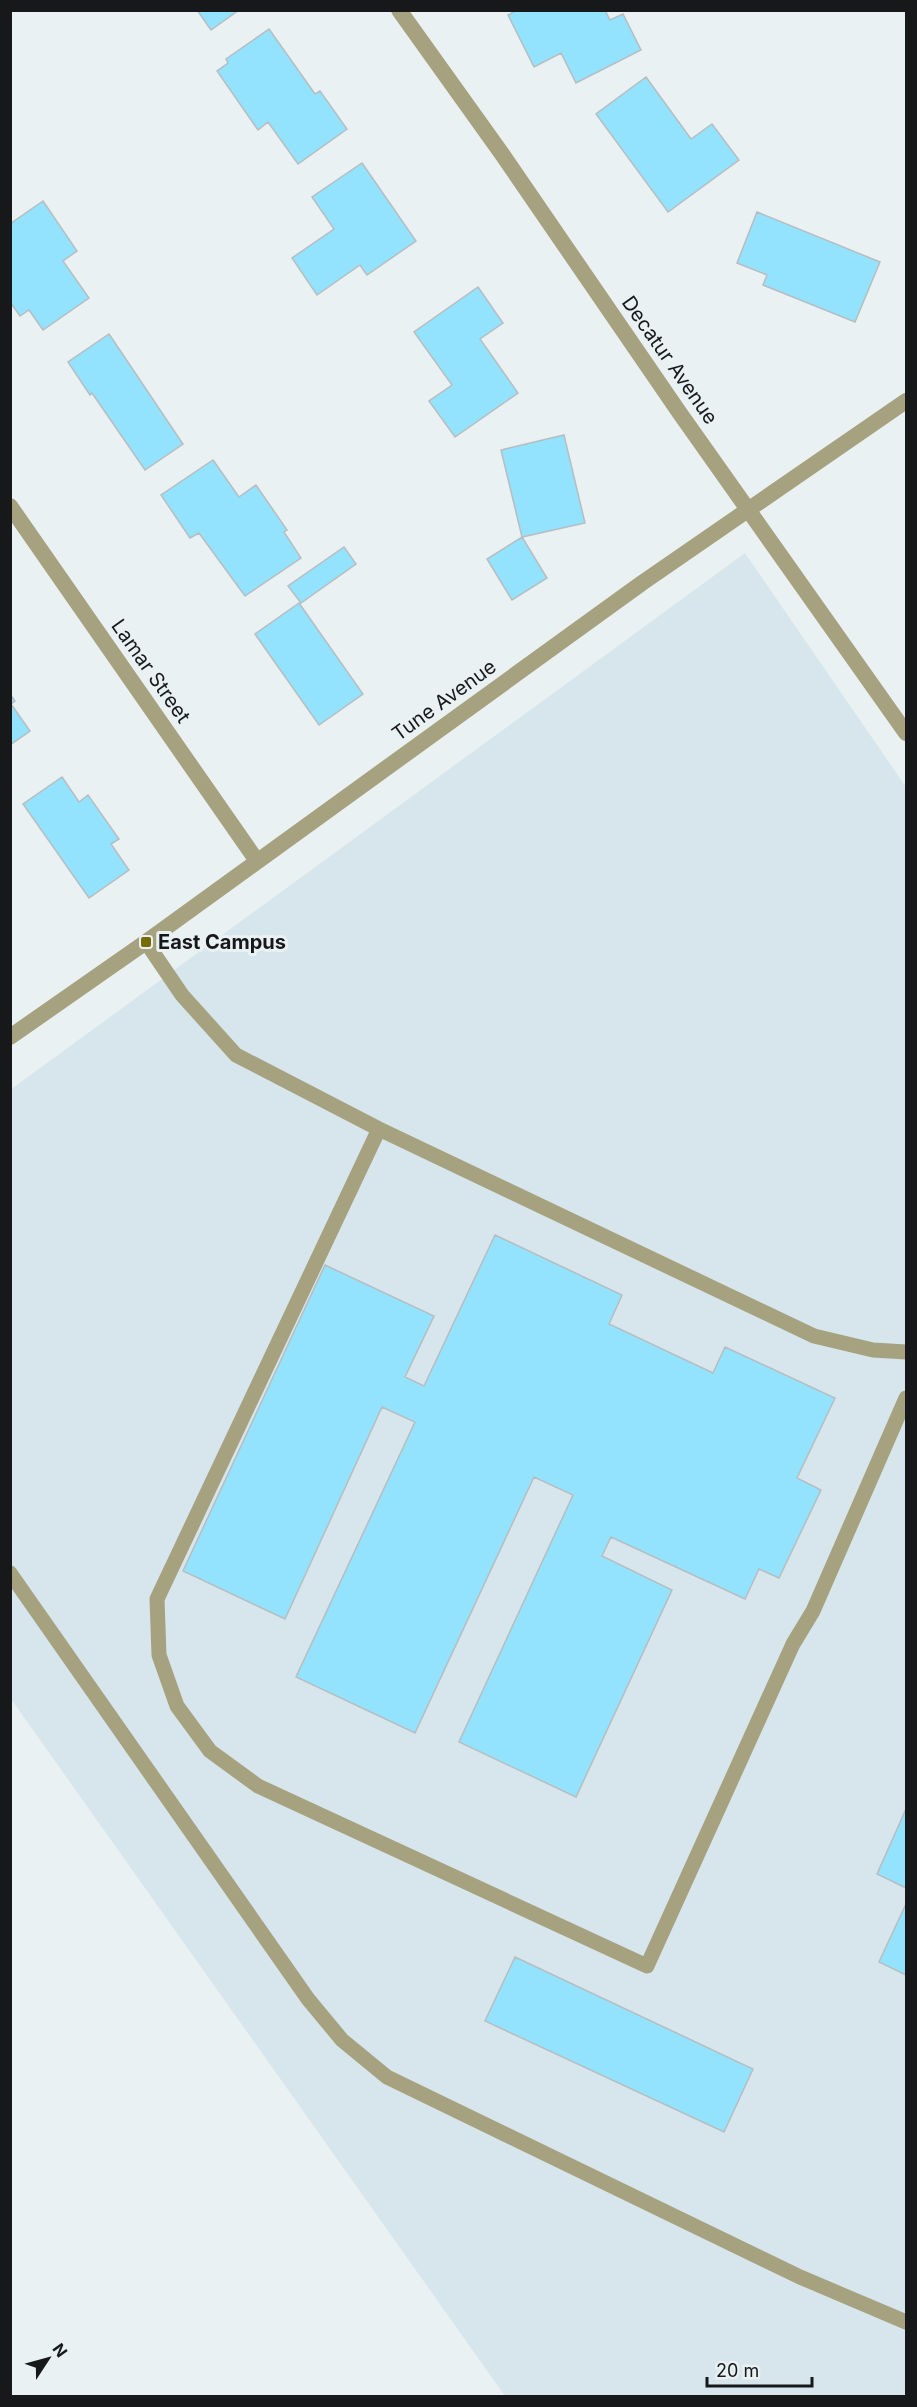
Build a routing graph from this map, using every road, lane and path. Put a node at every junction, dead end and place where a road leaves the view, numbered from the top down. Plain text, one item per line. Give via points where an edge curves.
1 (399, 10) edge
2 (906, 401) edge
3 (10, 506) edge
4 (750, 510) junction
5 (906, 733) edge
6 (257, 861) junction
7 (146, 942) junction
8 (10, 1037) edge
9 (379, 1129) junction
10 (906, 1352) edge
11 (906, 1398) edge
12 (10, 1573) edge
13 (906, 2322) edge

1 - 4 street, Decatur Avenue
2 - 4 street, Tune Avenue
3 - 6 street, Lamar Street
4 - 5 street, Decatur Avenue
4 - 6 street, Tune Avenue via 642,583
6 - 7 street, Tune Avenue
7 - 8 street, Tune Avenue
7 - 9 lane via 182,995 236,1055
9 - 10 lane via 814,1336 873,1350
9 - 11 lane via 158,1599 159,1655 177,1706 210,1751 258,1786 647,1966 793,1644 813,1611
12 - 13 lane via 309,1999 342,2040 387,2077 800,2277

